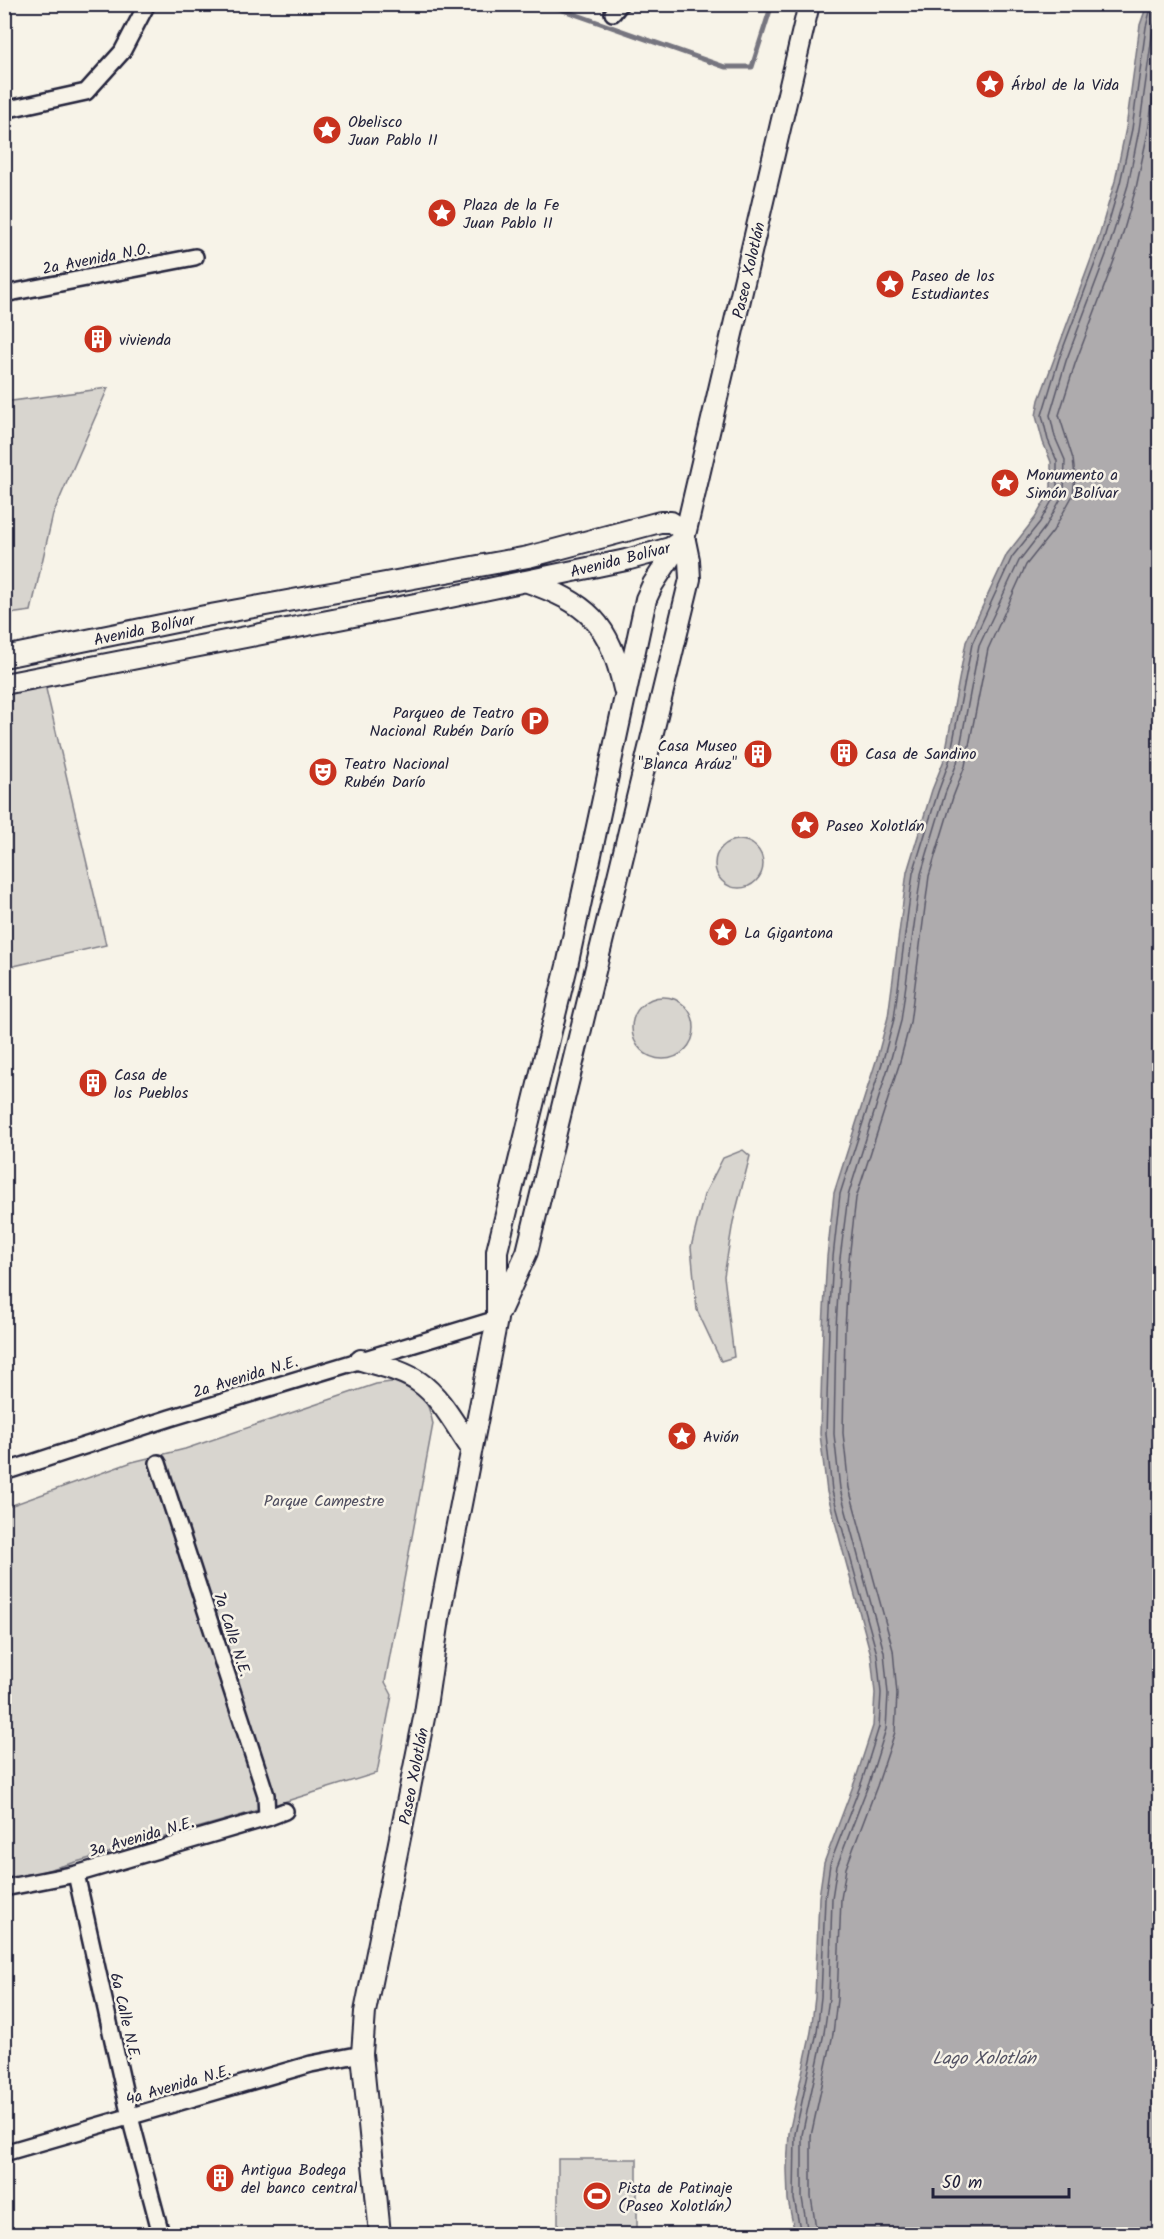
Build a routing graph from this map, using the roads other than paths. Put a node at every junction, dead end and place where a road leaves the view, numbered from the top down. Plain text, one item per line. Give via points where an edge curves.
1 (147, 4) edge
2 (809, 4) edge
3 (4, 110) edge
4 (195, 257) dead end
5 (4, 294) edge
6 (700, 474) junction
7 (660, 522) junction
8 (685, 535) junction
9 (525, 581) junction
10 (4, 657) edge
11 (4, 684) edge
12 (625, 695) junction
13 (497, 1319) junction
14 (361, 1360) junction
15 (471, 1448) junction
16 (158, 1463) dead end
17 (4, 1467) edge
18 (5, 1472) edge
19 (285, 1811) dead end
20 (267, 1818) junction
21 (76, 1874) junction
22 (4, 1888) edge
23 (362, 2054) junction
24 (130, 2117) junction
25 (4, 2153) edge
26 (161, 2235) edge
27 (380, 2235) edge

1 - 3 street via 122,52 86,92
2 - 6 street, Paseo Xolotlán
4 - 5 street, 2a Avenida N.O.
6 - 7 street via 686,505
6 - 8 street, Paseo Xolotlán
7 - 8 street, Avenida Bolívar via 676,525
7 - 10 street, Avenida Bolívar via 528,556
8 - 9 street, Avenida Bolívar via 670,548
8 - 12 street, Paseo Xolotlán via 646,599
8 - 13 street, Paseo Xolotlán via 690,569 684,602 527,1252
9 - 11 street, Avenida Bolívar
9 - 12 street via 563,596 596,621 614,651
12 - 13 street, Paseo Xolotlán via 567,966 497,1251
13 - 14 street, 2a Avenida N.E.
13 - 15 street, Paseo Xolotlán
14 - 15 street via 418,1382 435,1398
14 - 18 street, 2a Avenida N.E.
15 - 23 street, Paseo Xolotlán via 425,1713 365,2012
16 - 20 street, 7a Calle N.E. via 266,1795
17 - 18 street
19 - 20 street, 3a Avenida N.E.
20 - 21 street, 3a Avenida N.E.
21 - 22 street, 3a Avenida N.E.
21 - 24 street, 6a Calle N.E.
23 - 24 street, 4a Avenida N.E. via 311,2064
23 - 27 street, Paseo Xolotlán
24 - 25 street, 4a Avenida N.E.
24 - 26 street, 6a Calle N.E.

